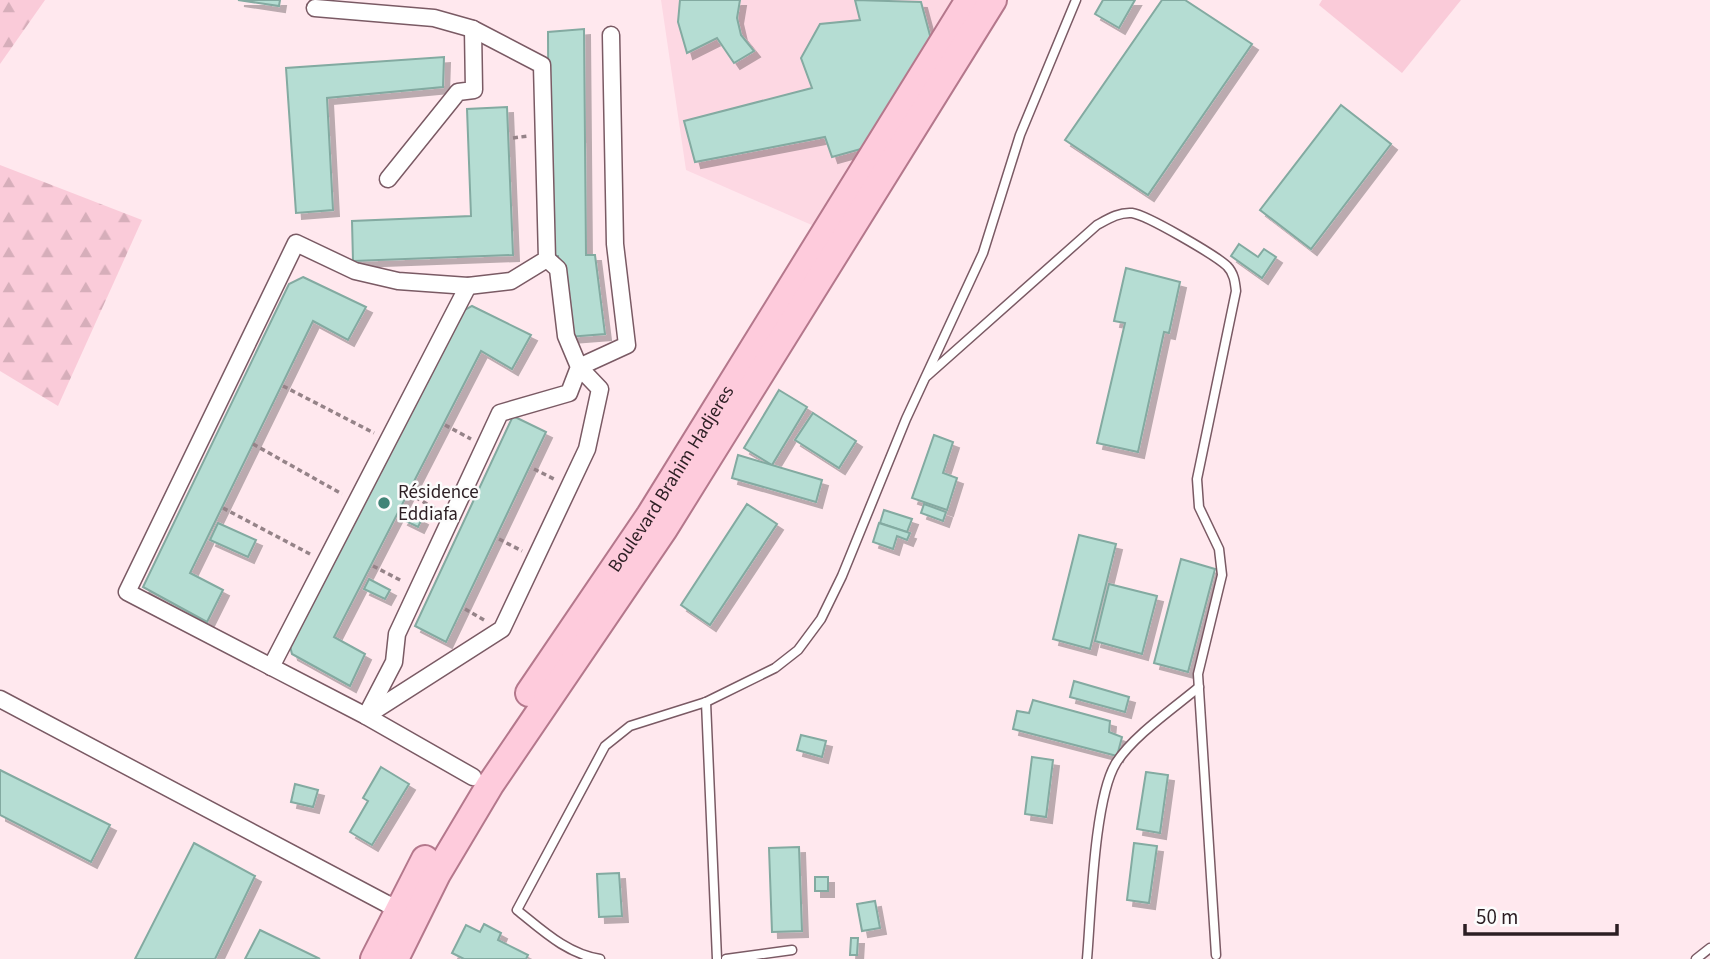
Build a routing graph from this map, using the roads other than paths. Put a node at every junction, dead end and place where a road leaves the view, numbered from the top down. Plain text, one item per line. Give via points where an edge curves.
1 (969, 0) edge
2 (993, 0) edge
3 (1076, 0) edge
4 (315, 8) dead end
5 (473, 29) junction
6 (611, 35) dead end
7 (388, 179) dead end
8 (547, 259) junction
9 (468, 286) junction
10 (579, 367) junction
11 (925, 378) junction
12 (271, 667) junction
13 (1199, 687) junction
14 (0, 699) edge
15 (706, 702) junction
16 (366, 716) junction
17 (473, 777) junction
18 (407, 914) junction
19 (1710, 948) edge
20 (792, 950) dead end
21 (1216, 955) dead end
22 (374, 959) edge
23 (395, 959) edge
24 (600, 959) edge
25 (717, 959) edge
26 (726, 959) edge
27 (1087, 959) edge
28 (1696, 959) edge

1 - 17 main road, Boulevard Brahim Hadjeres via 650,515
2 - 18 main road via 663,529
3 - 11 lane via 1020,135 983,253
4 - 5 street via 434,19
5 - 7 street via 474,90 458,92
5 - 8 street via 542,65
6 - 10 street via 615,244 627,345
8 - 9 street via 511,281
8 - 10 street via 558,269 566,336
9 - 12 street
9 - 12 street via 398,281 355,271 296,243 127,592
10 - 16 street via 569,393 500,413 397,634 394,662
10 - 16 street via 600,389 587,449 502,629
11 - 13 lane via 1097,225 1117,214 1133,213 1154,222 1227,267 1236,291 1197,479 1199,507 1222,561
11 - 15 lane via 821,619 798,650 775,668
12 - 16 street
13 - 21 lane
13 - 27 lane via 1131,746 1109,776 1101,813
14 - 18 street
15 - 24 lane via 630,726 605,746 517,910 565,946
15 - 25 lane
16 - 17 street
17 - 18 main road, Boulevard Brahim Hadjeres
18 - 22 main road, Boulevard Brahim Hadjeres
18 - 23 main road
19 - 28 lane
20 - 26 lane

